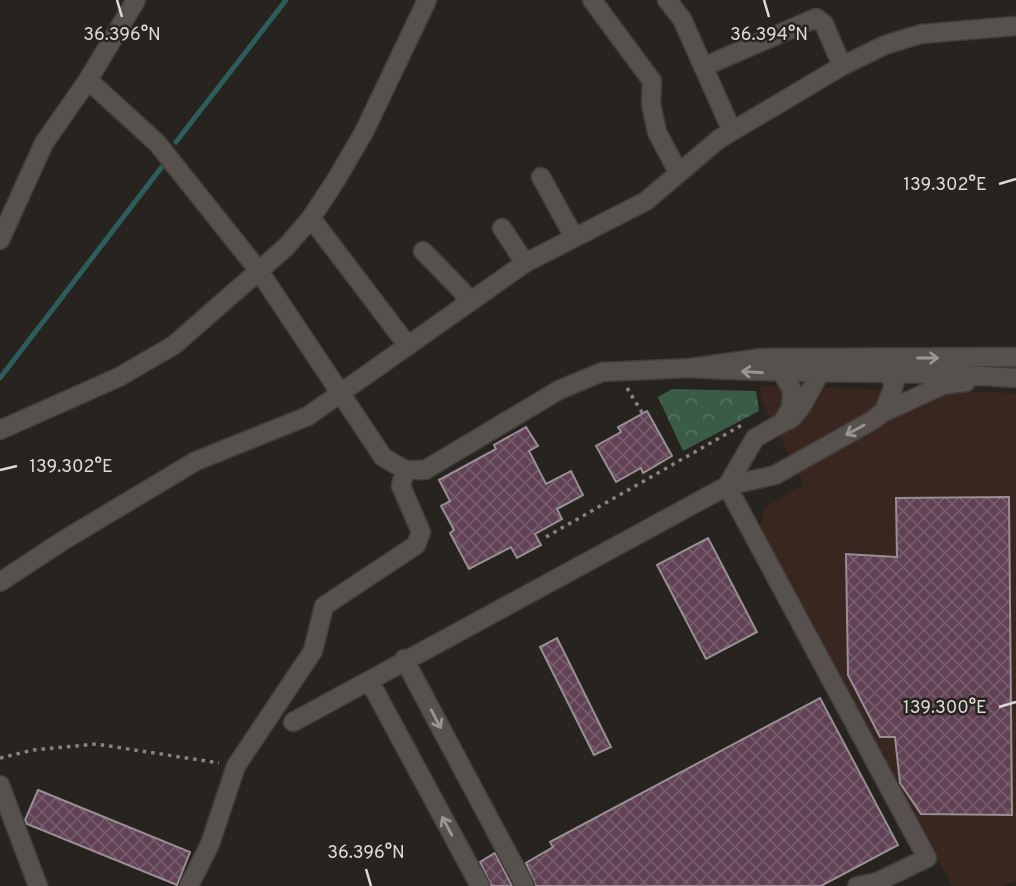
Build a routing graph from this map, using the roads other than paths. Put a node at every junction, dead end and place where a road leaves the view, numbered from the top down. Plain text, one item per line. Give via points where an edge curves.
1 (136, 0) edge
2 (427, 0) edge
3 (592, 0) edge
4 (667, 0) edge
5 (1016, 26) edge
6 (842, 66) junction
7 (703, 67) junction
8 (88, 80) junction
9 (733, 131) junction
10 (678, 172) junction
11 (541, 177) dead end
12 (311, 218) junction
13 (502, 229) dead end
14 (574, 237) junction
15 (0, 240) edge
16 (423, 251) dead end
17 (525, 263) junction
18 (259, 271) junction
19 (468, 303) junction
20 (408, 346) junction
21 (1016, 357) edge
22 (826, 365) junction
23 (885, 366) junction
24 (690, 368) junction
25 (782, 373) junction
26 (1016, 378) edge
27 (341, 393) junction
28 (881, 414) junction
29 (782, 423) junction
30 (0, 430) edge
31 (405, 470) junction
32 (727, 486) junction
33 (0, 582) edge
34 (404, 659) junction
35 (370, 681) junction
36 (293, 722) dead end
37 (0, 785) edge
38 (38, 886) edge
39 (189, 886) edge
40 (480, 886) edge
41 (526, 886) edge
42 (857, 886) edge

1 - 8 street
2 - 12 street via 364,132
3 - 10 street via 652,81 657,132
4 - 7 street via 682,19
5 - 6 street via 921,34
6 - 7 street via 824,24 816,18
6 - 9 street
7 - 9 street
8 - 15 street via 44,143
8 - 18 street via 158,142
9 - 10 street
10 - 14 street via 646,201
11 - 14 street
12 - 18 street
12 - 20 street
13 - 17 street
14 - 17 street
16 - 19 street
17 - 19 street
18 - 27 street
18 - 30 street via 174,345 119,377
19 - 20 street
20 - 27 street
23 -> 21 street
22 - 23 street
22 - 24 street via 762,358
22 - 25 street
22 - 29 street via 797,415
23 - 26 street
23 - 28 street via 894,385
25 -> 24 street
24 - 31 street via 602,372 559,390 425,470
25 - 29 street via 792,390 791,408
26 - 28 street via 943,385
27 - 31 street via 383,457
27 - 33 street via 301,420 196,461
28 -> 32 street via 775,475
29 - 32 street via 755,438
31 - 39 street via 401,486 421,532 416,545 324,606 313,651 236,766 210,844
32 - 34 street
32 - 42 street via 927,858 877,882
34 - 35 street
34 -> 41 street
35 - 36 street
40 -> 35 street
37 - 38 street

